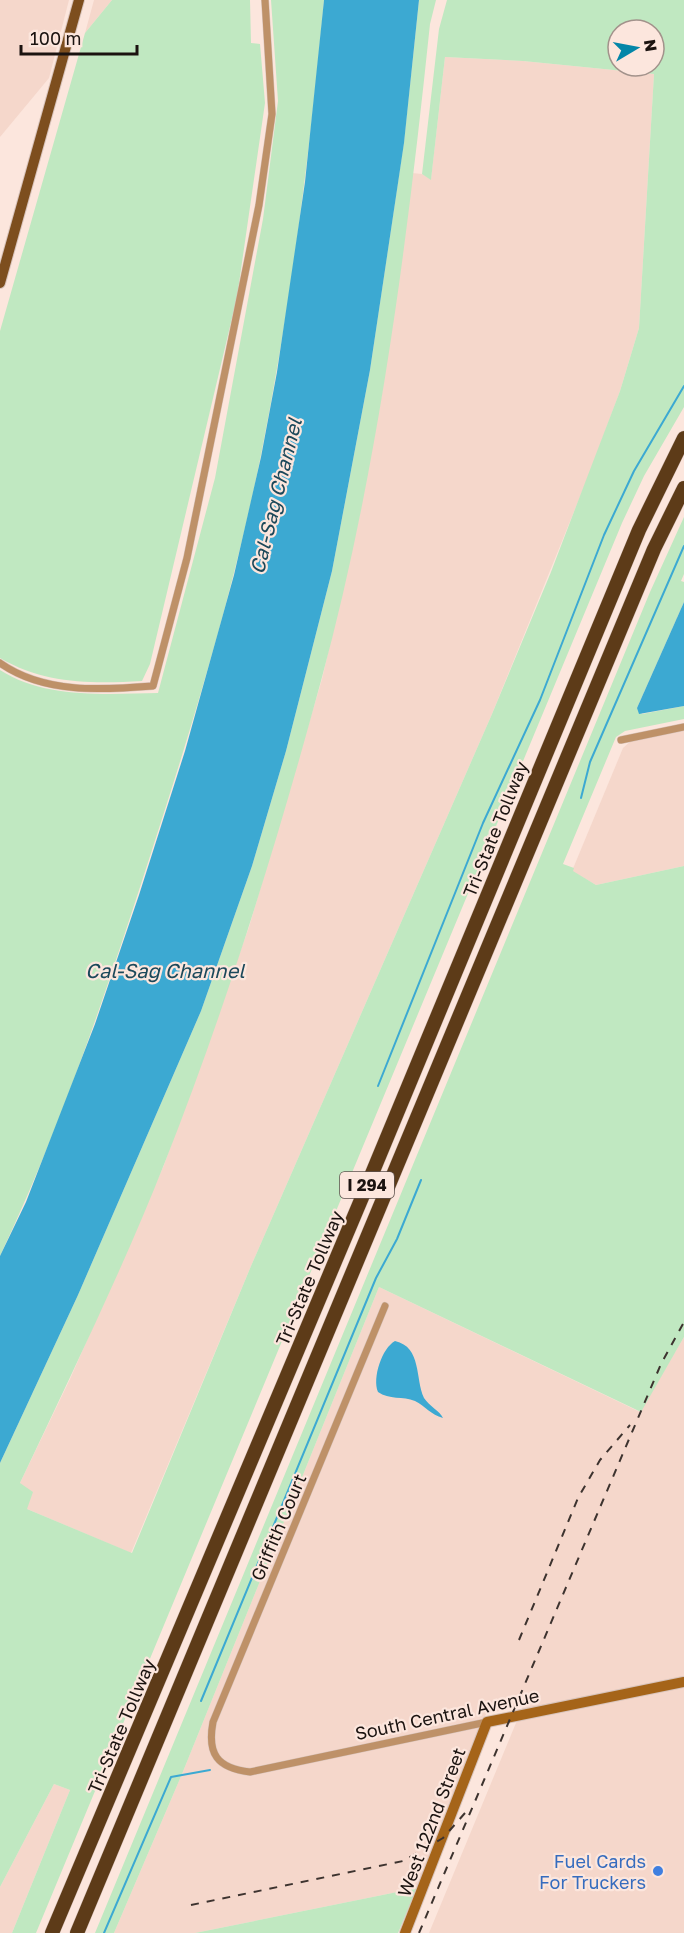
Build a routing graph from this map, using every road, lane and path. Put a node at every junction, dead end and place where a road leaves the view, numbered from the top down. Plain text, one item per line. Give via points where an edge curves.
1 (80, 0) edge
2 (265, 0) edge
3 (0, 283) edge
4 (684, 438) edge
5 (684, 488) edge
6 (0, 663) edge
7 (684, 727) edge
8 (621, 740) dead end
9 (385, 1306) dead end
10 (684, 1682) edge
11 (487, 1722) junction
12 (219, 1761) joint
13 (52, 1933) edge
14 (77, 1933) edge
15 (405, 1933) edge

1 - 3 main road
2 - 6 street via 272,114 263,180 189,547 153,686 61,686 21,676
4 - 13 highway, Tri-State Tollway / I 294 via 639,530
5 - 14 highway, I 294 via 654,549
7 - 8 street
9 - 12 street, Griffith Court via 213,1722 211,1744
10 - 11 street, South Central Avenue
11 - 12 street, South Central Avenue via 250,1772 233,1770
11 - 15 street, West 122nd Street

